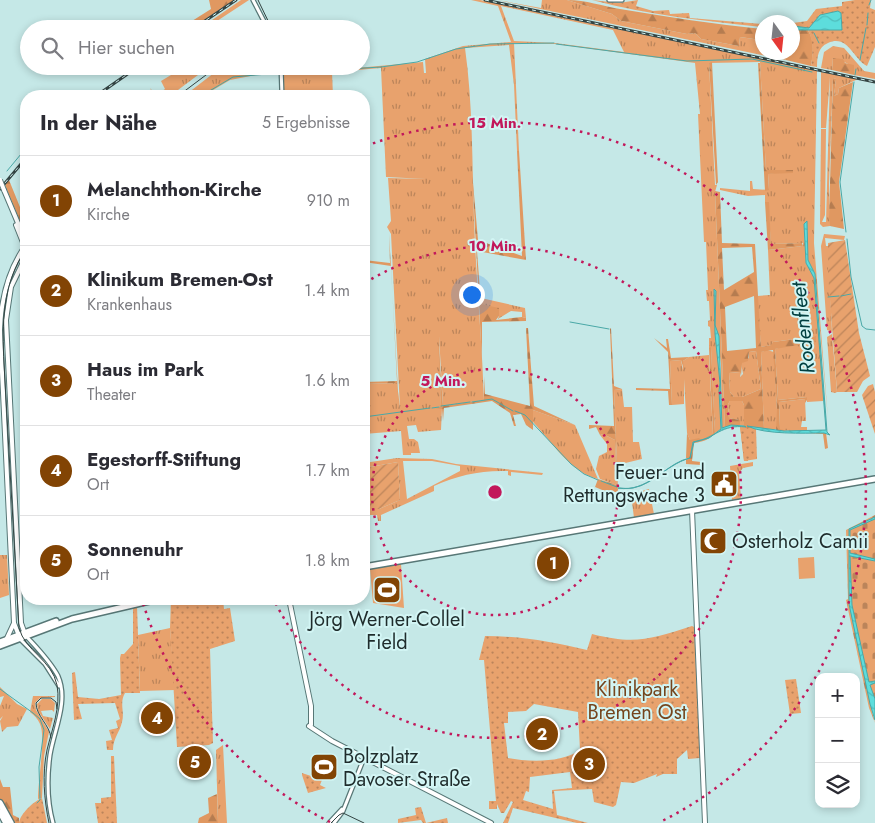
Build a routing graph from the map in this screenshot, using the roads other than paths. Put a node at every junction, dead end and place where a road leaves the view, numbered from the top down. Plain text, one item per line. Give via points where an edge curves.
1 (253, 0) edge
2 (609, 0) edge
3 (622, 0) edge
4 (263, 20) edge
5 (281, 75) edge
6 (282, 90) edge
7 (0, 180) edge
8 (20, 232) edge
9 (20, 256) edge
10 (20, 268) edge
11 (875, 479) edge
12 (692, 510) junction
13 (370, 566) edge
14 (131, 605) edge
15 (290, 605) edge
16 (14, 623) junction
17 (22, 635) junction
18 (7, 638) junction
19 (0, 642) edge
20 (0, 646) edge
21 (61, 688) junction
22 (364, 758) junction
23 (0, 804) edge
24 (0, 812) edge
25 (337, 817) junction
26 (6, 823) edge
27 (11, 823) edge
28 (53, 823) edge
29 (330, 823) edge
30 (334, 823) edge
31 (491, 823) edge
32 (705, 823) edge

1 - 4 street
2 - 3 street
5 - 6 street
7 - 8 main road, bridge
9 - 16 main road via 6,286 0,330
10 - 17 main road via 11,287 6,315
11 - 12 main road
12 - 13 main road
12 - 32 main road
14 - 17 main road via 72,618
15 - 22 main road via 311,713 310,725 322,736
16 - 17 main road
16 - 18 main road
17 - 18 main road
17 - 20 main road
17 - 21 street
17 - 21 street via 50,663
18 - 19 main road
21 - 28 street via 48,774
22 - 25 street
22 - 31 main road
23 - 27 highway
24 - 26 highway
25 - 29 street
25 - 30 street

